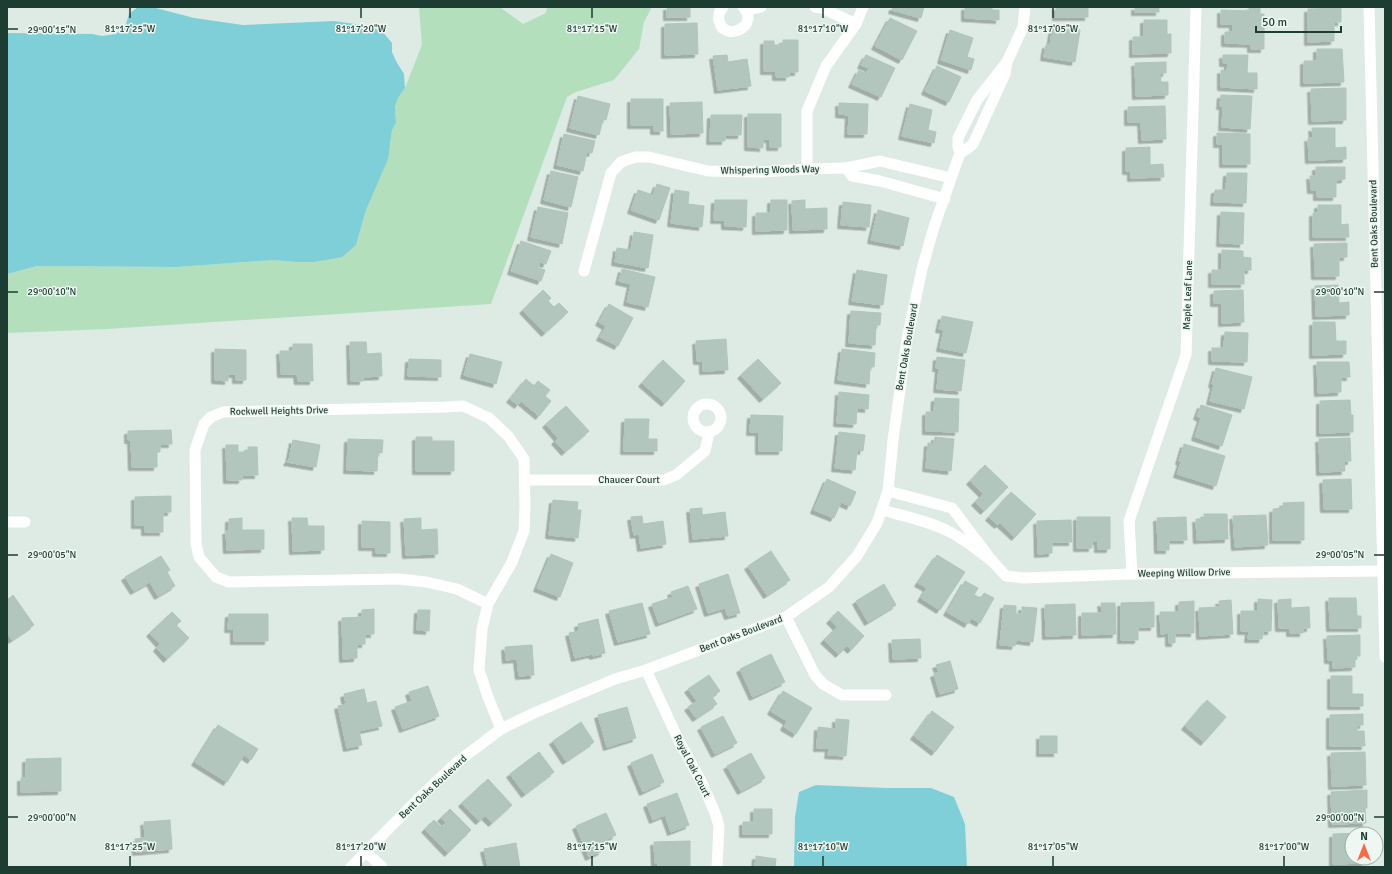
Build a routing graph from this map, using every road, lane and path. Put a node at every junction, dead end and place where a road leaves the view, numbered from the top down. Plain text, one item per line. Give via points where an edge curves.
1 (723, 7) edge
2 (761, 7) edge
3 (815, 7) edge
4 (863, 7) edge
5 (1025, 7) edge
6 (1196, 7) edge
7 (1369, 7) edge
8 (745, 9) edge
9 (856, 24) junction
10 (1007, 62) junction
11 (960, 153) junction
12 (846, 168) junction
13 (807, 169) junction
14 (951, 178) junction
15 (945, 199) junction
16 (584, 271) dead end
17 (709, 432) dead end
18 (525, 480) junction
19 (888, 491) junction
20 (882, 510) junction
21 (7, 522) edge
22 (25, 522) dead end
23 (994, 562) junction
24 (1382, 571) junction
25 (1132, 574) junction
26 (488, 604) junction
27 (786, 617) junction
28 (1385, 657) edge
29 (646, 670) junction
30 (886, 695) dead end
31 (501, 729) junction
32 (366, 852) junction
33 (351, 867) edge
34 (363, 867) edge
35 (382, 867) edge
36 (718, 867) edge

1 - 8 street via 719,14 720,24 733,32 745,26 748,19
2 - 8 street
3 - 9 street
4 - 9 street
5 - 10 street, Bent Oaks Boulevard via 1023,27
6 - 25 street, Maple Leaf Lane via 1186,355 1129,521
7 - 24 street, Bent Oaks Boulevard
9 - 13 street via 826,66 807,111
10 - 11 street, Bent Oaks Boulevard via 1005,74 973,144
10 - 11 street, Bent Oaks Boulevard via 976,100 958,138
11 - 14 street, Bent Oaks Boulevard
12 - 13 street, Whispering Woods Way
12 - 14 street, Whispering Woods Way via 880,161
12 - 15 street via 852,176
13 - 16 street, Whispering Woods Way via 762,172 708,171 649,156 635,157 622,162 611,173
14 - 15 street, Bent Oaks Boulevard
15 - 19 street, Bent Oaks Boulevard via 922,269 906,339 892,440
17 - 18 street, Chaucer Court via 705,451 676,475 664,480
18 - 26 street, Rockwell Heights Drive via 524,531 512,562
18 - 26 street, Rockwell Heights Drive via 524,459 509,438 489,418 464,406 223,412 211,417 204,424 195,450 196,543 199,557 216,578 229,582 399,579 457,589
19 - 20 street, Bent Oaks Boulevard
19 - 23 street, Weeping Willow Drive via 952,508
20 - 23 street, Weeping Willow Drive via 948,531
20 - 27 street, Bent Oaks Boulevard via 857,556 828,588
21 - 22 street
23 - 25 street, Weeping Willow Drive via 1006,576 1024,578
24 - 25 street, Weeping Willow Drive
24 - 28 street, Bent Oaks Boulevard
26 - 31 street, Rockwell Heights Drive via 482,629 479,670
27 - 29 street, Bent Oaks Boulevard
27 - 30 street via 815,675 823,684 842,695
29 - 31 street, Bent Oaks Boulevard via 615,679 534,712
29 - 36 street, Royal Oak Court via 715,813 719,826
31 - 32 street, Bent Oaks Boulevard via 456,763
32 - 33 street, Bent Oaks Boulevard
32 - 34 street
32 - 35 street

